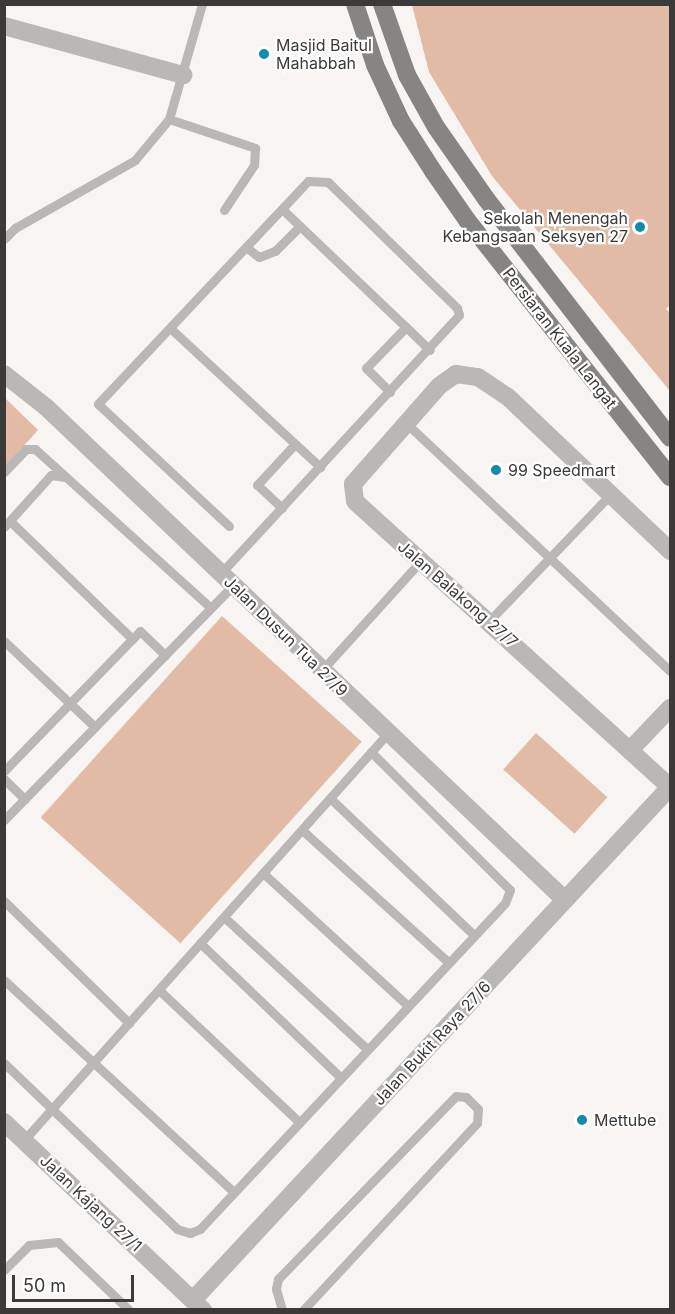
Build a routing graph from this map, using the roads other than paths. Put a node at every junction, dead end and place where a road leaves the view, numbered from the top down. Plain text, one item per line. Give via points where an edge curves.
1 (202, 4) edge
2 (355, 4) edge
3 (382, 4) edge
4 (4, 26) edge
5 (183, 75) junction
6 (169, 119) junction
7 (282, 209) junction
8 (224, 210) dead end
9 (300, 226) junction
10 (4, 239) edge
11 (246, 247) junction
12 (406, 327) junction
13 (170, 328) junction
14 (430, 350) junction
15 (4, 374) edge
16 (390, 392) junction
17 (407, 423) junction
18 (670, 438) edge
19 (295, 444) junction
20 (320, 468) junction
21 (4, 472) edge
22 (669, 472) edge
23 (66, 477) junction
24 (610, 495) junction
25 (282, 508) junction
26 (7, 524) edge
27 (230, 526) dead end
28 (670, 551) edge
29 (549, 557) junction
30 (420, 562) junction
31 (227, 579) junction
32 (211, 608) junction
33 (489, 621) junction
34 (132, 639) junction
35 (4, 641) edge
36 (165, 655) junction
37 (322, 670) junction
38 (670, 671) edge
39 (70, 703) junction
40 (670, 708) edge
41 (95, 727) junction
42 (388, 733) junction
43 (631, 749) junction
44 (371, 752) junction
45 (4, 771) edge
46 (4, 779) edge
47 (670, 787) edge
48 (330, 798) junction
49 (25, 799) junction
50 (4, 820) edge
51 (302, 830) junction
52 (263, 873) junction
53 (565, 900) junction
54 (4, 901) edge
55 (224, 917) junction
56 (474, 935) junction
57 (200, 943) junction
58 (448, 962) junction
59 (4, 980) edge
60 (159, 990) junction
61 (407, 1005) junction
62 (129, 1023) junction
63 (366, 1048) junction
64 (4, 1063) edge
65 (94, 1063) junction
66 (339, 1076) junction
67 (53, 1108) junction
68 (298, 1121) junction
69 (4, 1122) edge
70 (24, 1140) junction
71 (234, 1192) junction
72 (4, 1270) edge
73 (198, 1305) edge
74 (129, 1310) edge
75 (282, 1310) edge
76 (303, 1310) edge

1 - 5 lane
2 - 22 main road, Persiaran Kuala Langat via 375,64 401,121 433,171 467,220
3 - 18 main road, Persiaran Kuala Langat via 407,75 436,127 487,200
4 - 5 street
5 - 6 lane
6 - 8 lane via 255,148 254,165
6 - 10 lane via 135,160 15,228
7 - 9 lane
7 - 11 lane
7 - 14 lane via 308,181 328,182 457,308 456,322
9 - 11 lane via 275,251 258,257
9 - 12 lane
11 - 13 lane
12 - 14 lane
12 - 16 lane via 366,368
13 - 19 lane
13 - 27 lane via 98,405
14 - 16 lane
15 - 31 street, Jalan Dusun Tua 27/9 via 46,407
16 - 20 lane
17 - 24 street, Jalan Balakong 27/7 via 439,386 456,374 478,377 494,387
17 - 29 lane
17 - 30 street, Jalan Balakong 27/7 via 353,487 355,501
19 - 20 lane
19 - 25 lane via 257,485
20 - 25 lane
21 - 23 lane via 26,449 35,449
23 - 26 lane via 51,474
23 - 32 lane
24 - 28 street
24 - 29 lane
25 - 31 lane
26 - 34 lane
29 - 33 lane
29 - 38 lane
30 - 33 street, Jalan Balakong 27/7
30 - 37 lane
31 - 32 lane
31 - 37 street, Jalan Dusun Tua 27/9
32 - 36 lane
33 - 43 street, Jalan Balakong 27/7
34 - 36 lane via 140,631
34 - 39 lane
35 - 39 lane
36 - 41 lane
37 - 42 street, Jalan Dusun Tua 27/9
39 - 41 lane
39 - 45 lane
40 - 43 street
41 - 49 lane
42 - 44 lane
42 - 53 street, Jalan Dusun Tua 27/9
43 - 47 street, Jalan Balakong 27/7
44 - 48 lane
44 - 56 lane via 510,890 505,903
46 - 49 lane
47 - 53 street, Jalan Bukit Raya 27/6
48 - 51 lane
48 - 56 lane
49 - 50 lane
51 - 52 lane
51 - 58 lane
52 - 55 lane
52 - 61 lane
53 - 73 street, Jalan Bukit Raya 27/6
54 - 62 lane
55 - 57 lane
55 - 63 lane
56 - 58 lane
57 - 60 lane
57 - 66 lane
58 - 61 lane
59 - 65 lane
60 - 62 lane
60 - 68 lane
61 - 63 lane
62 - 65 lane
63 - 66 lane
64 - 67 lane
65 - 67 lane
65 - 71 lane
66 - 68 lane
67 - 70 lane
67 - 71 lane via 177,1229 190,1233 200,1228
68 - 71 lane
69 - 70 street, Jalan Kajang 27/1
70 - 73 street, Jalan Kajang 27/1
72 - 74 lane via 29,1245 58,1242
75 - 76 lane via 276,1289 279,1279 456,1096 466,1097 478,1109 477,1123

